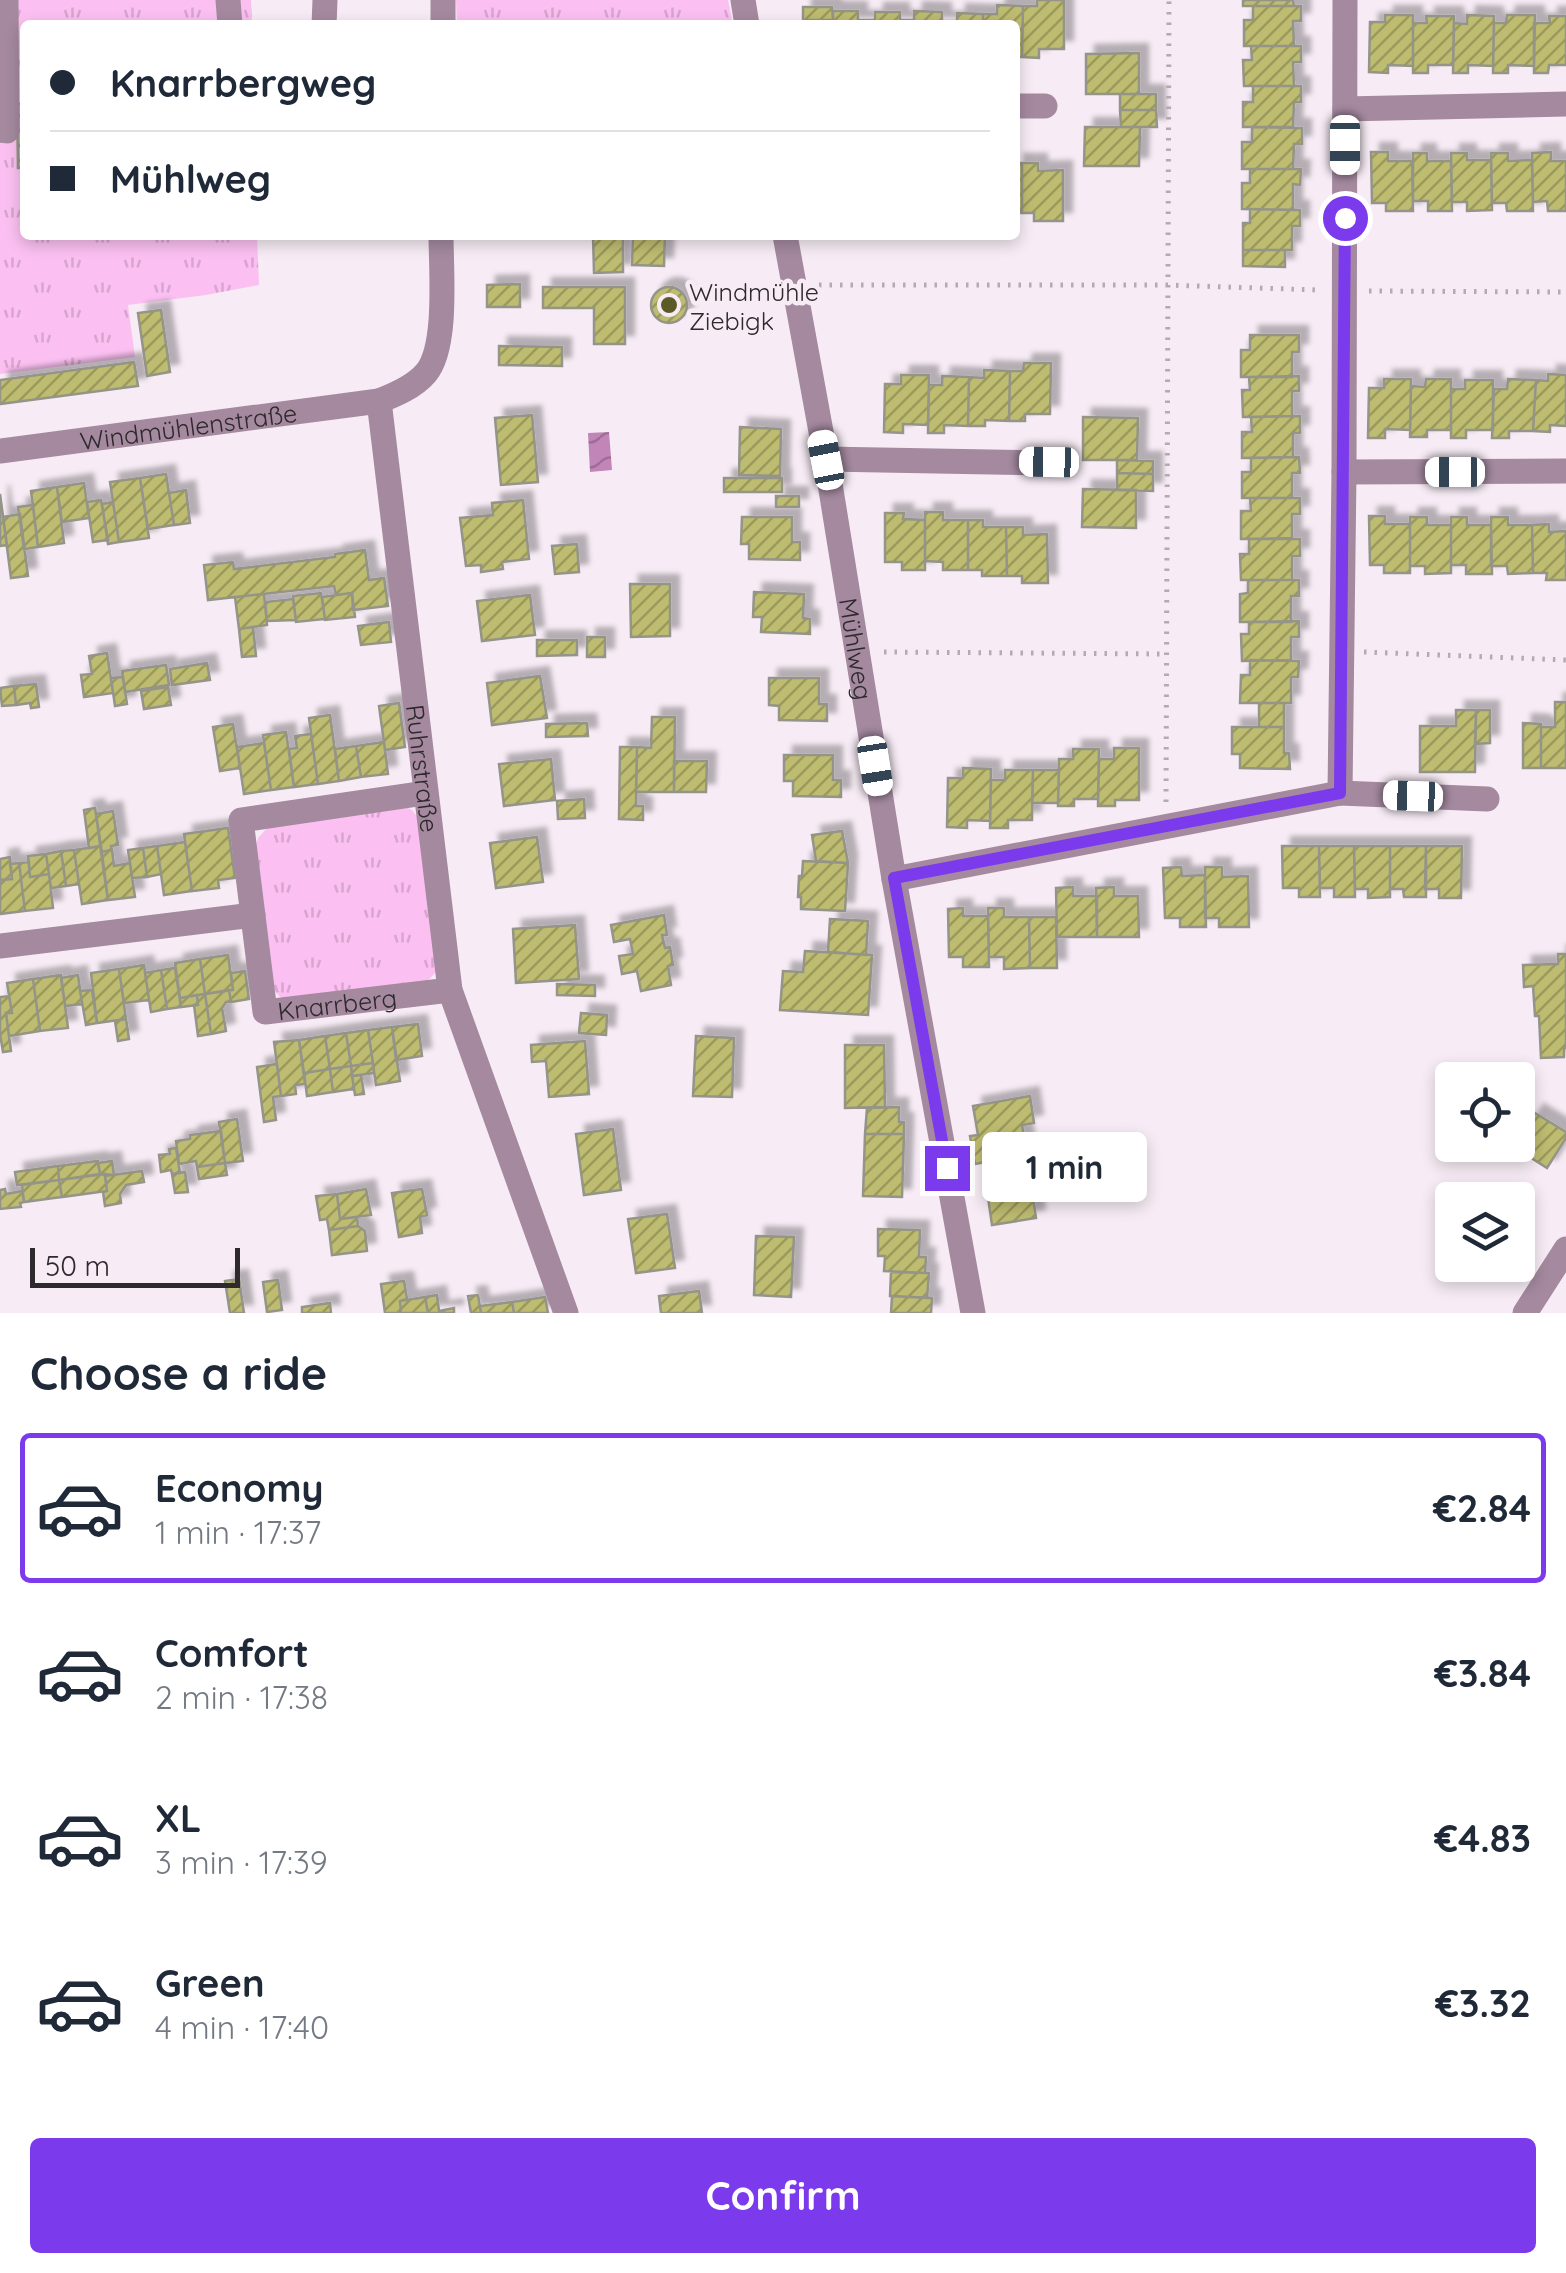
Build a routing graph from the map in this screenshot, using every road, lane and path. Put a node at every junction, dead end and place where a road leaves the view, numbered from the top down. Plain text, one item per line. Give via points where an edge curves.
1 (6, 0) edge
2 (1168, 0) edge
3 (1345, 0) edge
4 (1566, 104) edge
5 (1020, 106) edge
6 (1046, 106) dead end
7 (1345, 109) junction
8 (0, 130) edge
9 (441, 240) edge
10 (786, 240) edge
11 (794, 285) junction
12 (1166, 286) junction
13 (1344, 291) junction
14 (1566, 292) edge
15 (379, 402) junction
16 (0, 452) edge
17 (826, 460) junction
18 (1049, 462) dead end
19 (1566, 471) edge
20 (1344, 472) junction
21 (1342, 651) junction
22 (857, 652) junction
23 (1166, 654) junction
24 (1566, 660) edge
25 (1340, 793) junction
26 (425, 794) junction
27 (1487, 799) dead end
28 (1166, 826) junction
29 (894, 878) junction
30 (253, 915) junction
31 (0, 946) edge
32 (450, 990) junction
33 (1566, 1249) edge
34 (566, 1313) edge
35 (973, 1313) edge
36 (1525, 1313) edge

1 - 8 street via 7,130
2 - 12 path
3 - 7 street
4 - 7 street
5 - 6 street
7 - 13 street
9 - 15 street via 441,326 434,358 425,374
10 - 11 street, Mühlweg
11 - 12 path
11 - 17 street, Mühlweg
12 - 13 path
12 - 23 path
13 - 14 path
13 - 20 street
15 - 16 street, Windmühlenstraße
15 - 26 street, Ruhrstraße
17 - 18 street
17 - 22 street, Mühlweg
19 - 20 street
20 - 21 street
21 - 24 path
21 - 25 street
22 - 23 path
22 - 29 street, Mühlweg
23 - 28 path
25 - 27 street
25 - 28 street
26 - 30 street, Knarrberg via 241,820
26 - 32 street, Ruhrstraße
28 - 29 street
29 - 35 street, Mühlweg
30 - 31 street
30 - 32 street, Knarrberg via 265,1012
32 - 34 street, Ruhrstraße
33 - 36 street

